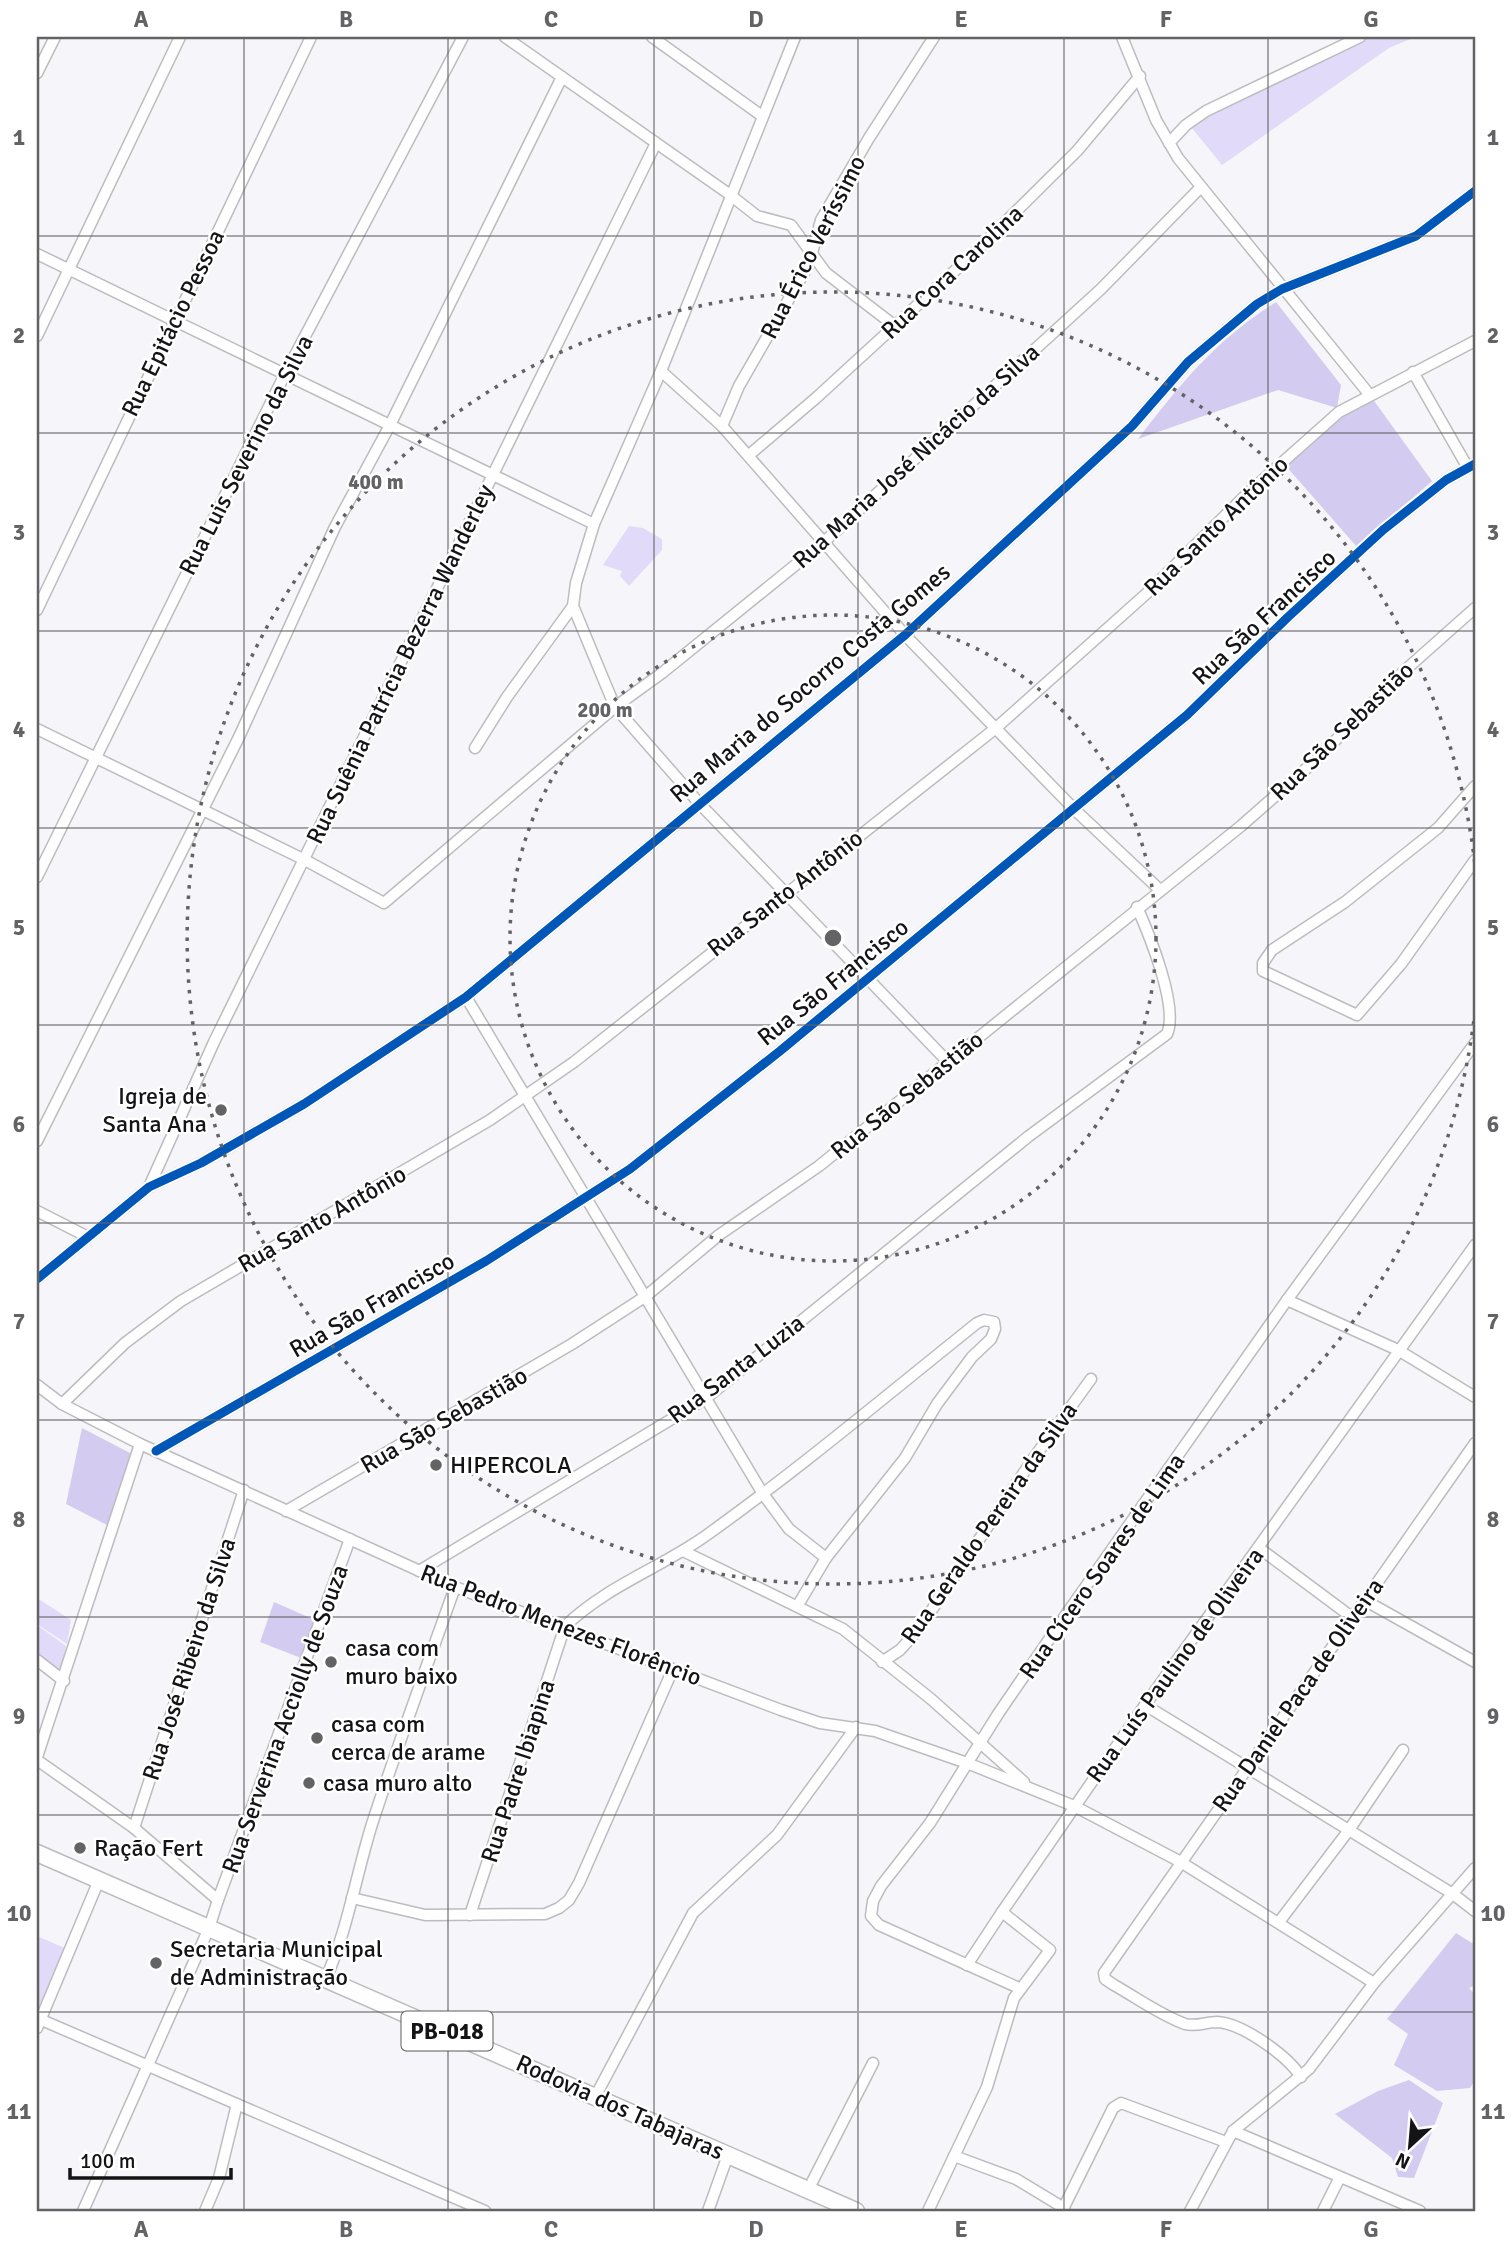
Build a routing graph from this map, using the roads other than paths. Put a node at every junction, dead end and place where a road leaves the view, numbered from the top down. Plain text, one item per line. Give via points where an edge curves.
1 (55, 37) edge
2 (180, 37) edge
3 (311, 37) edge
4 (463, 37) edge
5 (505, 37) edge
6 (652, 37) edge
7 (934, 37) edge
8 (1122, 37) edge
9 (1360, 37) edge
10 (793, 38) edge
11 (37, 73) edge
12 (1140, 76) junction
13 (562, 77) junction
14 (762, 116) junction
15 (656, 142) junction
16 (1169, 143) junction
17 (1202, 187) junction
18 (1475, 191) edge
19 (729, 194) junction
20 (37, 254) edge
21 (813, 255) junction
22 (69, 270) junction
23 (1282, 289) junction
24 (172, 322) junction
25 (895, 326) junction
26 (37, 336) edge
27 (1475, 341) edge
28 (661, 372) junction
29 (1413, 372) junction
30 (284, 376) junction
31 (1369, 394) junction
32 (390, 425) junction
33 (722, 425) junction
34 (749, 455) junction
35 (1471, 466) edge
36 (492, 476) junction
37 (594, 524) junction
38 (825, 541) junction
39 (573, 606) junction
40 (1475, 608) edge
41 (37, 610) edge
42 (905, 635) junction
43 (615, 706) junction
44 (996, 728) junction
45 (37, 729) edge
46 (475, 748) dead end
47 (96, 758) junction
48 (1475, 786) edge
49 (699, 803) junction
50 (203, 809) junction
51 (1074, 809) junction
52 (305, 860) junction
53 (1475, 860) edge
54 (37, 877) edge
55 (1160, 890) junction
56 (784, 893) junction
57 (1137, 907) junction
58 (868, 978) junction
59 (466, 997) junction
60 (1475, 1043) edge
61 (948, 1062) junction
62 (527, 1097) junction
63 (37, 1141) edge
64 (149, 1187) junction
65 (589, 1198) junction
66 (37, 1211) edge
67 (86, 1236) junction
68 (1475, 1245) edge
69 (37, 1279) edge
70 (646, 1296) junction
71 (1287, 1300) junction
72 (1398, 1350) junction
73 (1091, 1379) dead end
74 (37, 1385) edge
75 (1475, 1396) edge
76 (705, 1399) junction
77 (62, 1404) junction
78 (1475, 1443) edge
79 (140, 1444) junction
80 (156, 1451) junction
81 (244, 1490) junction
82 (763, 1494) junction
83 (286, 1511) junction
84 (350, 1539) junction
85 (1259, 1548) junction
86 (683, 1552) junction
87 (826, 1558) junction
88 (419, 1571) junction
89 (455, 1587) junction
90 (1366, 1601) junction
91 (797, 1605) junction
92 (1353, 1618) junction
93 (565, 1626) junction
94 (1473, 1657) edge
95 (37, 1660) edge
96 (882, 1662) junction
97 (673, 1669) junction
98 (64, 1681) junction
99 (1145, 1705) junction
100 (856, 1727) junction
101 (980, 1743) junction
102 (1403, 1750) dead end
103 (37, 1758) edge
104 (967, 1763) junction
105 (1247, 1770) junction
106 (1029, 1787) junction
107 (1074, 1806) junction
108 (134, 1828) junction
109 (1349, 1830) junction
110 (37, 1853) edge
111 (1179, 1861) junction
112 (1474, 1870) edge
113 (99, 1880) junction
114 (1452, 1894) junction
115 (352, 1898) junction
116 (218, 1900) junction
117 (1475, 1911) edge
118 (1002, 1912) junction
119 (470, 1915) junction
120 (1279, 1922) junction
121 (209, 1928) junction
122 (967, 1965) junction
123 (326, 1978) junction
124 (1374, 1983) junction
125 (1019, 1988) junction
126 (38, 2021) edge
127 (873, 2063) dead end
128 (147, 2064) junction
129 (1301, 2077) junction
130 (595, 2096) junction
131 (237, 2104) junction
132 (1233, 2131) junction
133 (1226, 2142) junction
134 (728, 2155) junction
135 (954, 2156) junction
136 (1339, 2179) junction
137 (808, 2190) junction
138 (1063, 2210) edge
139 (83, 2211) edge
140 (205, 2211) edge
141 (485, 2211) edge
142 (708, 2211) edge
143 (856, 2211) edge
144 (928, 2211) edge
145 (1190, 2211) edge
146 (1323, 2211) edge
147 (1420, 2211) edge

1 - 11 street
2 - 22 street
3 - 24 street, Rua Epitácio Pessoa
4 - 30 street, Rua Luis Severino da Silva
5 - 13 street
6 - 14 street
7 - 21 street, Rua Érico Veríssimo via 821,220
8 - 12 street
9 - 16 street via 1206,111
10 - 14 street
12 - 16 street
12 - 25 street, Rua Cora Carolina via 1061,168
13 - 15 street
13 - 32 street
14 - 19 street
15 - 19 street
15 - 36 street, Rua Suênia Patrícia Bezerra Wanderley
16 - 17 street
17 - 23 street
17 - 38 street, Rua Maria José Nicácio da Silva via 1101,289
18 - 23 street, Rua Maria do Socorro Costa Gomes via 1416,236
19 - 21 street via 757,216 791,225
19 - 28 street
20 - 22 street
21 - 25 street via 826,273
21 - 33 street, Rua Érico Veríssimo
22 - 24 street
22 - 26 street
23 - 31 street
23 - 42 street, Rua Maria do Socorro Costa Gomes via 1188,362 1132,426
24 - 30 street
24 - 41 street, Rua Epitácio Pessoa
25 - 34 street, Rua Cora Carolina
27 - 29 street, Rua Santo Antônio
28 - 33 street
28 - 37 street
29 - 31 street, Rua Santo Antônio
29 - 35 street
30 - 32 street
30 - 47 street, Rua Luis Severino da Silva
31 - 44 street, Rua Santo Antônio via 1339,412 1248,493 1146,594
32 - 36 street
32 - 50 street via 335,527
33 - 34 street
34 - 38 street
35 - 51 street, Rua São Francisco via 1446,480 1384,530 1187,715
36 - 37 street
36 - 52 street, Rua Suênia Patrícia Bezerra Wanderley
37 - 39 street
38 - 42 street
38 - 43 street, Rua Maria José Nicácio da Silva via 672,666
39 - 43 street
39 - 46 street
40 - 55 street, Rua São Sebastião via 1316,760
42 - 44 street
42 - 49 street, Rua Maria do Socorro Costa Gomes
43 - 49 street
43 - 52 street, Rua Maria José Nicácio da Silva via 384,903
44 - 51 street
44 - 56 street, Rua Santo Antônio
45 - 47 street
47 - 50 street
47 - 54 street, Rua Luis Severino da Silva
48 - 53 street via 1438,828 1345,902 1272,950 1263,971 1359,1014
49 - 56 street
49 - 59 street, Rua Maria do Socorro Costa Gomes
50 - 52 street
50 - 63 street
51 - 55 street
51 - 58 street, Rua São Francisco
52 - 64 street, Rua Suênia Patrícia Bezerra Wanderley via 173,1128
55 - 57 street, Rua São Sebastião
56 - 58 street
56 - 62 street, Rua Santo Antônio
57 - 61 street, Rua São Sebastião
57 - 76 street, Rua Santa Luzia via 1170,1011 1167,1034 1029,1136
58 - 61 street
58 - 65 street, Rua São Francisco
59 - 62 street
59 - 64 street, Rua Maria do Socorro Costa Gomes via 304,1104
60 - 71 street, Rua Cícero Soares de Lima
61 - 70 street, Rua São Sebastião via 878,1120 719,1235
62 - 65 street
62 - 77 street, Rua Santo Antônio via 181,1301 125,1343
64 - 67 street, Rua Maria do Socorro Costa Gomes
65 - 70 street
65 - 80 street, Rua São Francisco
66 - 67 street
67 - 69 street, Rua Maria do Socorro Costa Gomes
68 - 72 street, Rua Luís Paulino de Oliveira
70 - 76 street
70 - 83 street, Rua São Sebastião via 572,1345
71 - 72 street
71 - 101 street, Rua Cícero Soares de Lima
72 - 75 street
72 - 85 street, Rua Luís Paulino de Oliveira
73 - 96 street, Rua Geraldo Pereira da Silva via 919,1629
74 - 77 street, Rua Pedro Menezes Florêncio
76 - 82 street
76 - 88 street, Rua Santa Luzia
77 - 79 street, Rua Pedro Menezes Florêncio
78 - 90 street, Rua Daniel Paca de Oliveira
79 - 80 street, Rua Pedro Menezes Florêncio
79 - 98 street
80 - 81 street, Rua Pedro Menezes Florêncio
81 - 83 street, Rua Pedro Menezes Florêncio
81 - 108 street, Rua José Ribeiro da Silva
82 - 86 street
82 - 87 street via 797,1537
82 - 87 street via 977,1323 991,1320 995,1329 937,1404 897,1468
83 - 84 street, Rua Pedro Menezes Florêncio
84 - 88 street, Rua Pedro Menezes Florêncio
84 - 116 street, Rua Serverina Acciolly de Souza
85 - 92 street
85 - 99 street, Rua Luís Paulino de Oliveira
86 - 91 street
86 - 93 street via 613,1589
87 - 91 street
88 - 89 street, Rua Pedro Menezes Florêncio
89 - 93 street, Rua Pedro Menezes Florêncio
89 - 115 street via 398,1747
90 - 92 street, Rua Daniel Paca de Oliveira
90 - 94 street
91 - 96 street via 843,1629
92 - 105 street, Rua Daniel Paca de Oliveira
93 - 97 street, Rua Pedro Menezes Florêncio
93 - 119 street, Rua Padre Ibiapina
95 - 98 street
96 - 101 street
97 - 100 street, Rua Pedro Menezes Florêncio via 807,1719
97 - 119 street via 569,1900 545,1914
98 - 103 street
99 - 105 street
99 - 107 street, Rua Luís Paulino de Oliveira
100 - 104 street, Rua Pedro Menezes Florêncio
100 - 130 street via 776,1835 693,1913
101 - 104 street, Rua Cícero Soares de Lima
101 - 106 street
102 - 109 street
103 - 108 street
104 - 106 street, Rua Pedro Menezes Florêncio
104 - 122 street, Rua Cícero Soares de Lima via 921,1836 881,1886 871,1910 879,1926
105 - 109 street
105 - 111 street, Rua Daniel Paca de Oliveira
106 - 107 street, Rua Pedro Menezes Florêncio
107 - 111 street, Rua Pedro Menezes Florêncio
107 - 118 street, Rua Luís Paulino de Oliveira
108 - 116 street
109 - 114 street
109 - 120 street
110 - 113 main road, Rodovia dos Tabajaras / PB-018
111 - 120 street, Rua Pedro Menezes Florêncio
111 - 129 street, Rua Daniel Paca de Oliveira via 1104,1973 1108,1981 1179,2021 1196,2026 1216,2022 1238,2029 1288,2058
112 - 114 street
113 - 121 main road, Rodovia dos Tabajaras / PB-018
113 - 126 street
114 - 117 street
114 - 124 street
115 - 119 street via 425,1915
115 - 123 street
116 - 121 street, Rua Serverina Acciolly de Souza
118 - 122 street, Rua Luís Paulino de Oliveira
118 - 125 street via 1050,1950
120 - 124 street, Rua Pedro Menezes Florêncio
121 - 123 main road, Rodovia dos Tabajaras / PB-018
121 - 128 street, Rua Serverina Acciolly de Souza
122 - 125 street, Rua Cícero Soares de Lima
123 - 130 main road, Rodovia dos Tabajaras / PB-018
124 - 129 street
125 - 135 street via 987,2087
126 - 128 street
127 - 137 street
128 - 131 street
128 - 139 street, Rua Serverina Acciolly de Souza
129 - 132 street
130 - 134 main road, Rodovia dos Tabajaras / PB-018
131 - 140 street via 219,2178
131 - 141 street
132 - 133 street
132 - 136 street
133 - 138 street via 1121,2103 1113,2108
133 - 145 street
134 - 137 main road, Rodovia dos Tabajaras / PB-018
134 - 142 street
135 - 138 street via 1009,2176
135 - 144 street
136 - 146 street
136 - 147 street
137 - 143 main road, Rodovia dos Tabajaras / PB-018

